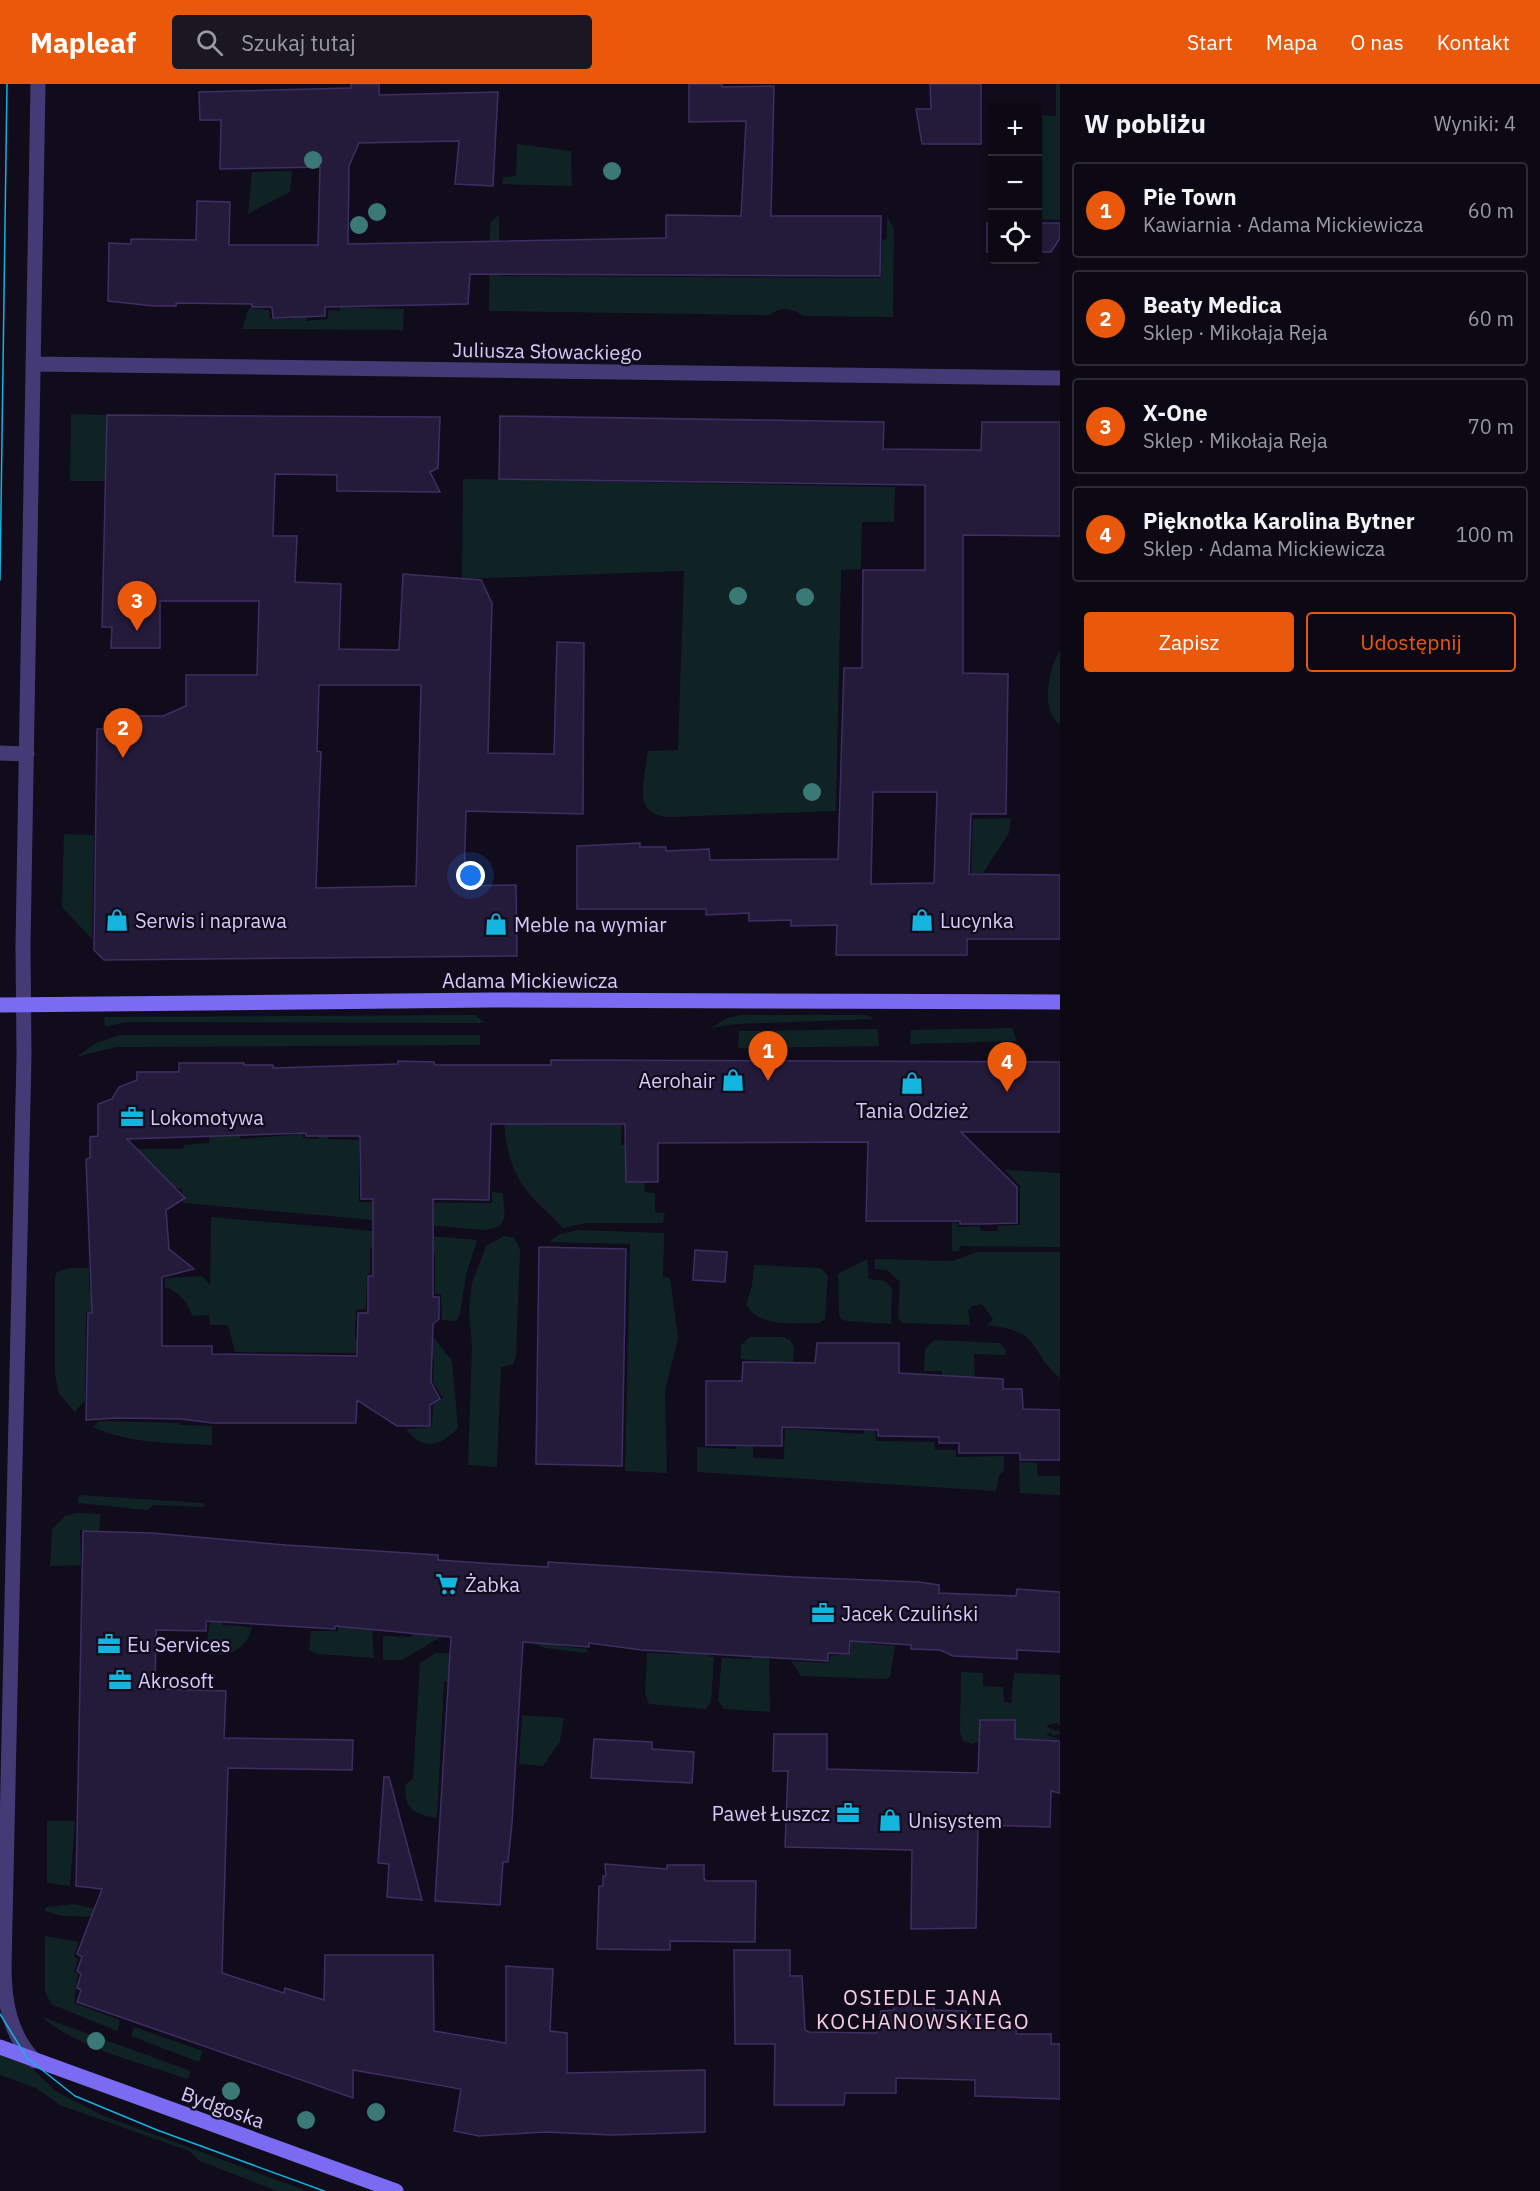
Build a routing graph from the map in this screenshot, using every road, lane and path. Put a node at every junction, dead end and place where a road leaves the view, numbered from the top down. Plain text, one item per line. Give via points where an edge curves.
1 (38, 84) edge
2 (34, 364) junction
3 (1060, 378) edge
4 (0, 753) edge
5 (27, 754) junction
6 (1060, 1002) edge
7 (0, 1005) edge
8 (22, 1005) junction
9 (0, 2047) edge
10 (35, 2061) junction
11 (396, 2191) edge

1 - 2 street
2 - 3 street, Juliusza Słowackiego
2 - 5 street
4 - 5 street
5 - 8 street
6 - 8 street, Adama Mickiewicza via 492,1000
7 - 8 street, Adama Mickiewicza
8 - 10 street via 5,1990 15,2032
9 - 10 street, Bydgoska
10 - 11 street, Bydgoska

